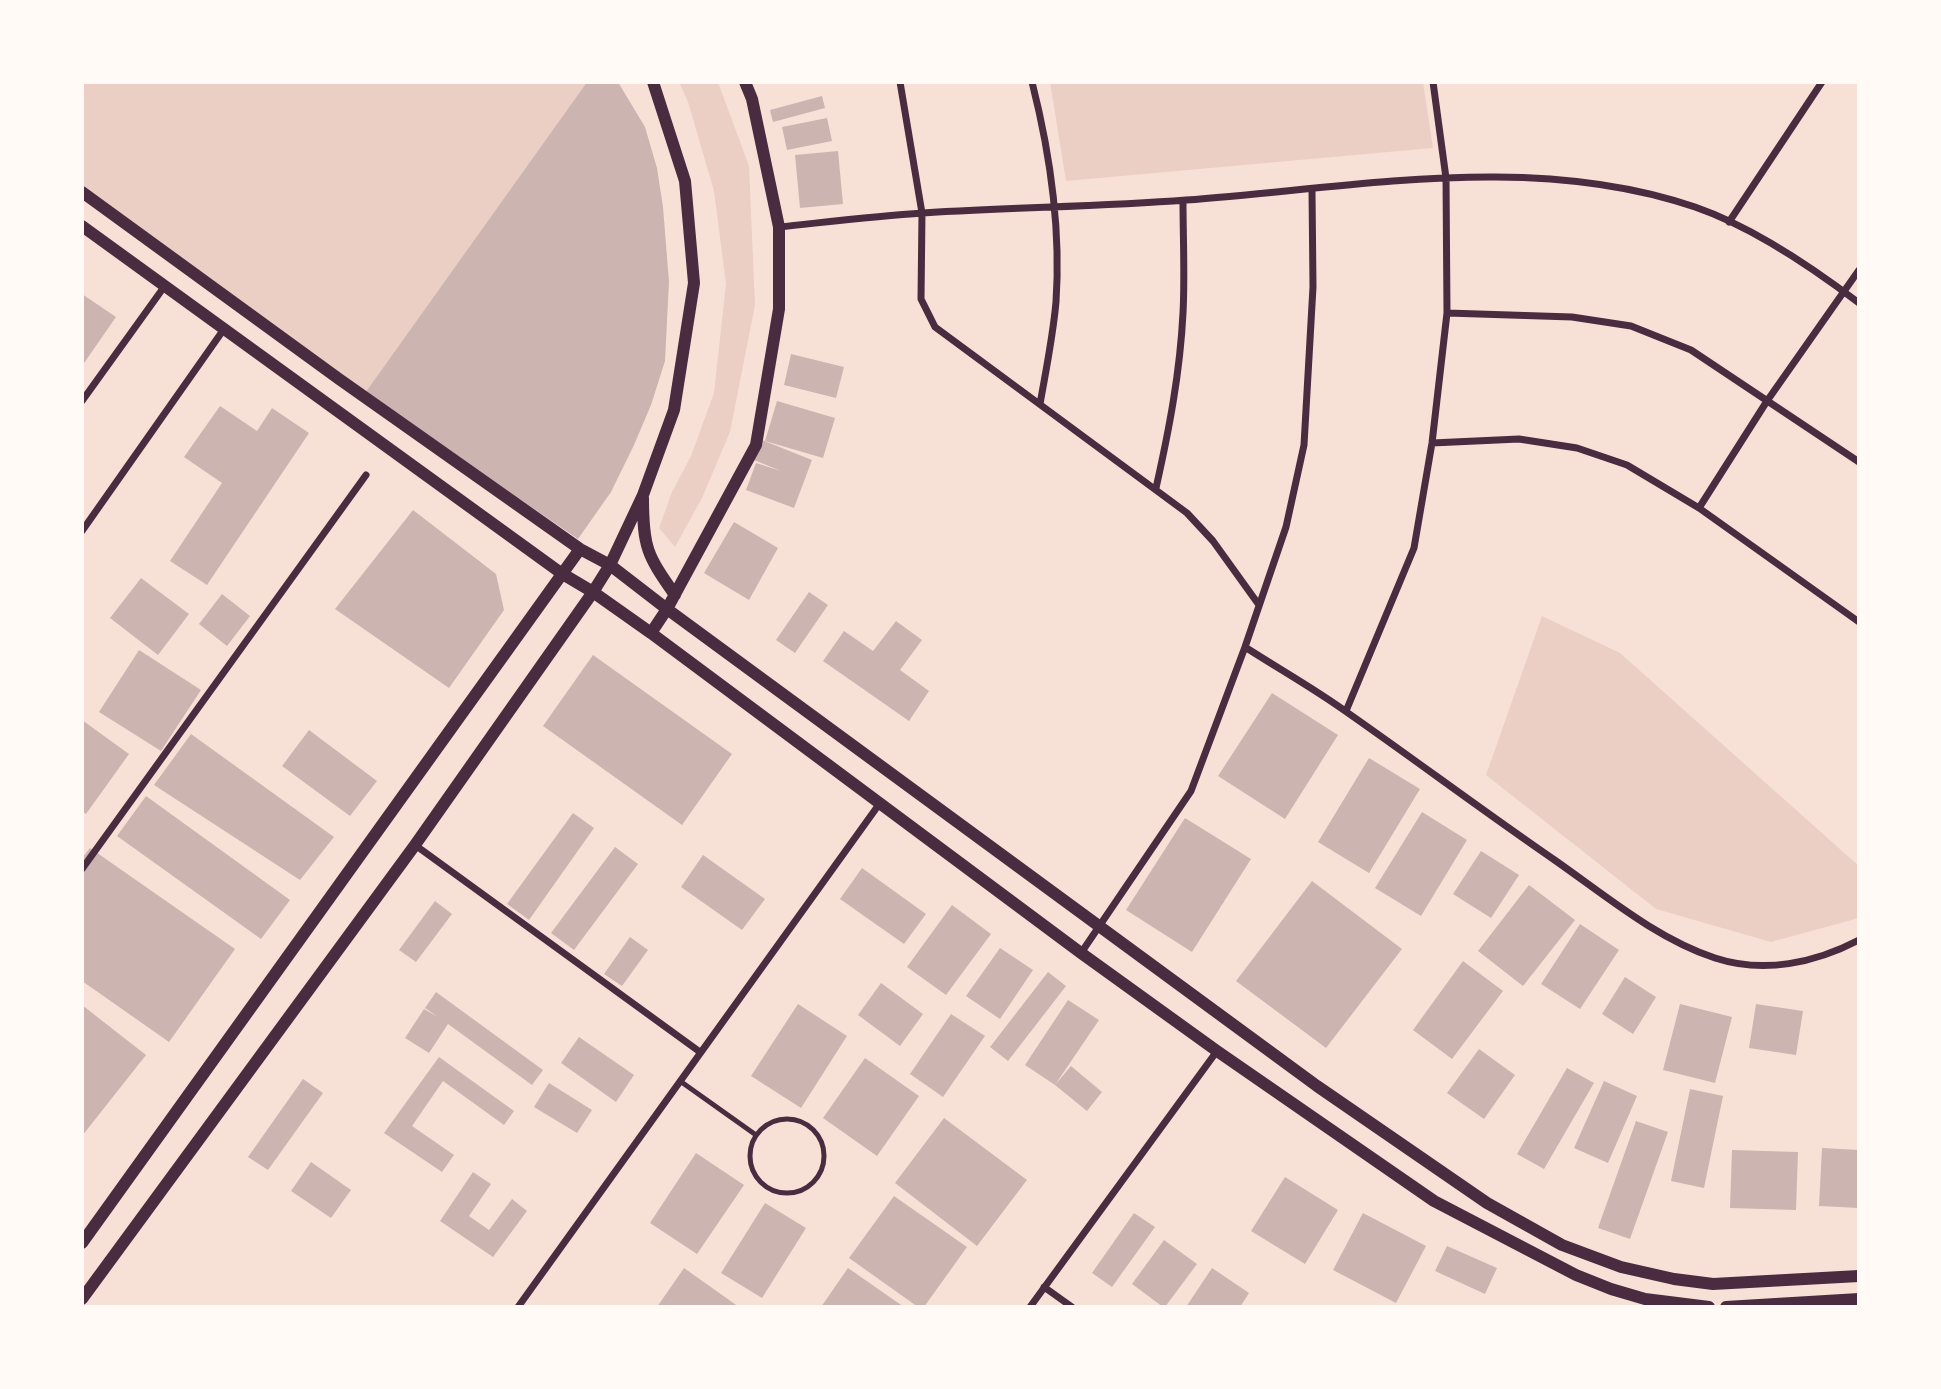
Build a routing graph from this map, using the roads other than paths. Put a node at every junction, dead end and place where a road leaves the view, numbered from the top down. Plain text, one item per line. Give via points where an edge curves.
1 (653, 82) edge
2 (745, 82) edge
3 (900, 82) edge
4 (1032, 82) edge
5 (1433, 82) edge
6 (1822, 82) edge
7 (1446, 178) junction
8 (1312, 190) junction
9 (82, 192) edge
10 (1183, 201) junction
11 (1054, 207) junction
12 (922, 213) junction
13 (1730, 222) junction
14 (82, 226) edge
15 (779, 227) junction
16 (1859, 270) edge
17 (164, 287) junction
18 (1843, 291) junction
19 (1859, 303) edge
20 (1447, 313) junction
21 (224, 330) junction
22 (82, 401) edge
23 (1767, 401) junction
24 (1040, 404) junction
25 (1432, 443) junction
26 (1859, 462) edge
27 (366, 475) dead end
28 (1156, 488) junction
29 (643, 495) junction
30 (1699, 508) junction
31 (82, 531) edge
32 (580, 549) junction
33 (610, 565) junction
34 (561, 573) junction
35 (593, 592) junction
36 (675, 595) junction
37 (1259, 605) junction
38 (667, 609) junction
39 (1859, 622) edge
40 (651, 634) junction
41 (1245, 647) junction
42 (1346, 711) junction
43 (880, 803) junction
44 (415, 845) junction
45 (82, 869) edge
46 (1099, 926) junction
47 (1859, 940) edge
48 (1081, 953) junction
49 (1217, 1051) junction
50 (701, 1052) junction
51 (680, 1081) junction
52 (756, 1135) junction
53 (82, 1243) edge
54 (1859, 1276) edge
55 (1044, 1287) junction
56 (82, 1299) edge
57 (1859, 1299) edge
58 (518, 1307) edge
59 (1031, 1307) edge
60 (1072, 1307) edge
61 (1709, 1307) edge
62 (1726, 1307) edge

1 - 29 street via 685,181 694,283 674,410
2 - 15 street
3 - 12 street
4 - 11 street
5 - 7 street
6 - 13 street
7 - 8 street
7 - 13 street via 1610,185
7 - 20 street
8 - 10 street
8 - 37 street via 1313,287 1304,445 1286,527
9 - 32 street
10 - 11 street
10 - 28 street via 1178,369
11 - 12 street
11 - 24 street via 1055,304
12 - 15 street
12 - 24 street via 921,299 935,327
13 - 18 street
14 - 17 street
15 - 36 street via 779,309 756,445
16 - 18 street
17 - 21 street
17 - 22 street
18 - 19 street
18 - 23 street
20 - 23 street via 1572,317 1631,326 1691,350
20 - 25 street
21 - 31 street
21 - 34 street
23 - 26 street
23 - 30 street
24 - 28 street
25 - 30 street via 1519,439 1577,448 1627,465
25 - 42 street via 1414,548
27 - 45 street
28 - 37 street via 1213,541
29 - 33 street
29 - 36 street via 646,549
30 - 39 street
32 - 33 street
32 - 34 street
33 - 35 street
33 - 38 street
34 - 35 street
34 - 53 street
35 - 40 street
35 - 44 street
36 - 38 street
37 - 41 street
38 - 40 street
38 - 46 street
40 - 43 street
41 - 42 street
41 - 46 street via 1191,791
42 - 47 street via 1680,944 1716,958 1771,966 1811,960
43 - 48 street
43 - 50 street
44 - 50 street
44 - 56 street
46 - 48 street
46 - 54 street via 1400,1144 1487,1203 1562,1245 1620,1267 1713,1284
48 - 49 street
49 - 55 street
49 - 61 street via 1446,1208 1611,1289 1645,1299
50 - 51 street
51 - 52 lane
51 - 58 street
52 - 52 lane via 781,1119 809,1126 824,1150 818,1178 793,1194 765,1187 750,1163
55 - 59 street
55 - 60 street
57 - 62 street

